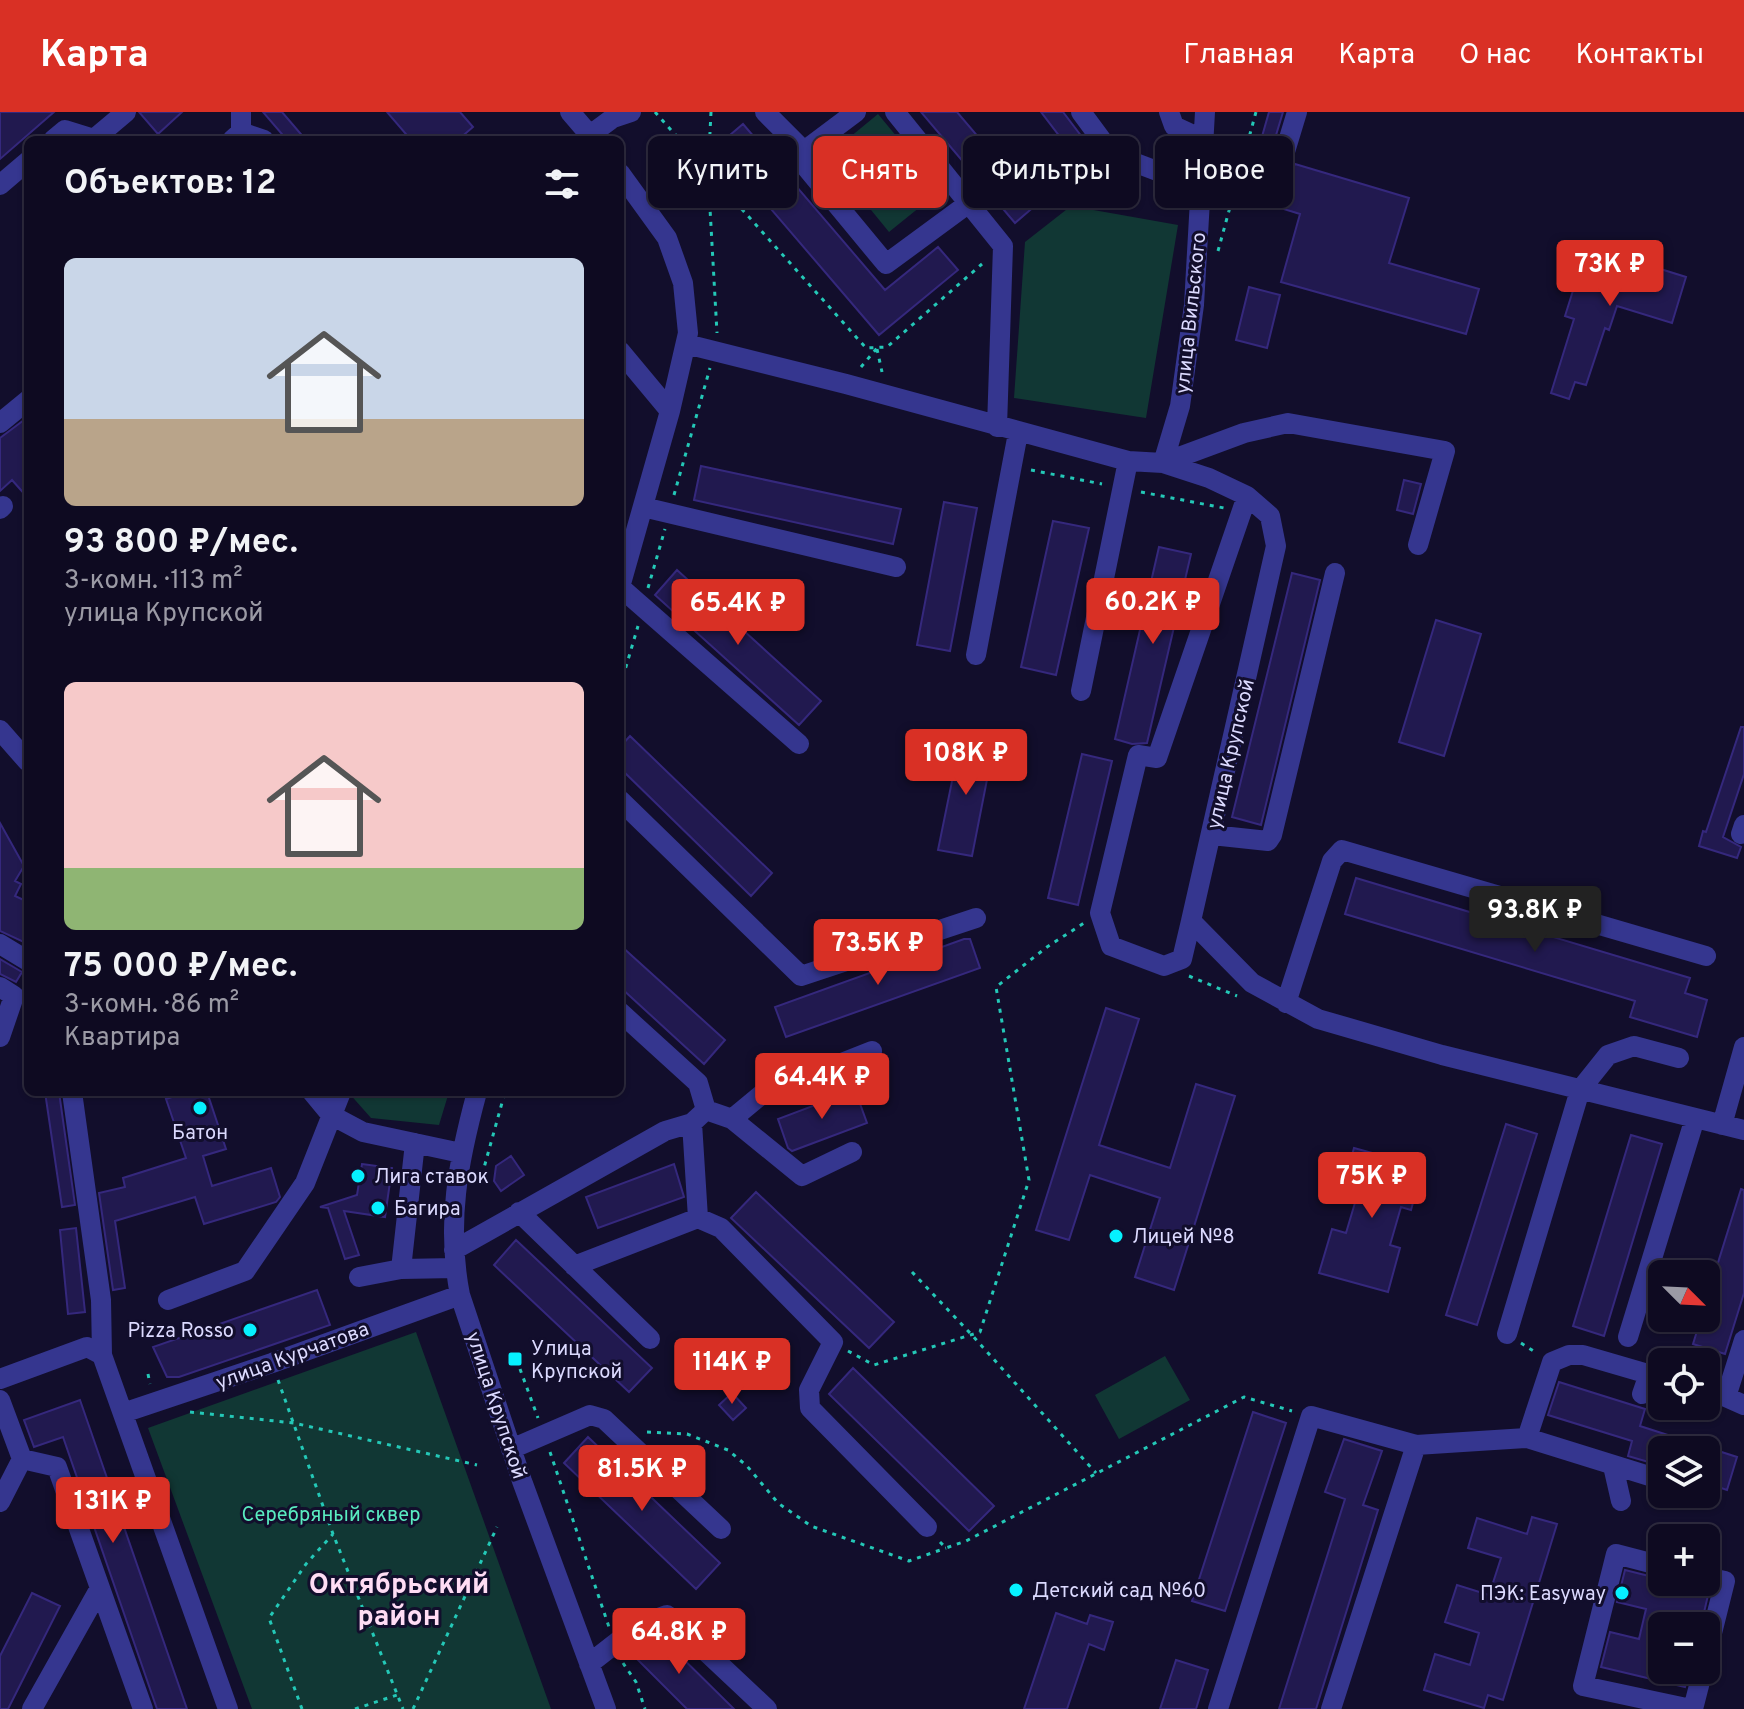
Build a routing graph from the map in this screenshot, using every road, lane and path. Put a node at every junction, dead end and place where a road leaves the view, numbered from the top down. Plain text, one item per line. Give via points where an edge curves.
1 (126, 112) edge
2 (570, 112) edge
3 (631, 112) edge
4 (655, 112) edge
5 (711, 112) edge
6 (765, 112) edge
7 (856, 112) edge
8 (895, 112) edge
9 (1081, 112) edge
10 (1169, 112) edge
11 (1205, 112) edge
12 (1256, 112) edge
13 (1297, 112) edge
14 (58, 136) edge
15 (84, 136) edge
16 (98, 136) edge
17 (590, 136) edge
18 (594, 136) edge
19 (676, 136) edge
20 (710, 136) edge
21 (1196, 136) edge
22 (1202, 136) edge
23 (1290, 136) edge
24 (804, 151) junction
25 (24, 164) edge
26 (1155, 170) edge
27 (624, 179) edge
28 (0, 185) edge
29 (963, 196) edge
30 (963, 207) edge
31 (710, 208) edge
32 (740, 208) edge
33 (973, 208) edge
34 (1201, 208) edge
35 (1003, 246) junction
36 (1216, 258) dead end
37 (718, 336) dead end
38 (686, 344) junction
39 (877, 348) junction
40 (624, 356) edge
41 (846, 384) junction
42 (887, 396) junction
43 (24, 403) edge
44 (670, 411) junction
45 (0, 423) edge
46 (997, 427) junction
47 (1018, 433) junction
48 (1128, 461) junction
49 (1163, 463) junction
50 (1209, 478) junction
51 (1247, 496) junction
52 (1202, 504) dead end
53 (643, 507) junction
54 (624, 526) edge
55 (635, 538) junction
56 (1418, 545) dead end
57 (896, 567) dead end
58 (1335, 573) dead end
59 (624, 574) edge
60 (624, 591) edge
61 (976, 655) dead end
62 (1081, 691) dead end
63 (0, 730) edge
64 (799, 744) dead end
65 (24, 757) edge
66 (624, 804) edge
67 (1212, 835) junction
68 (1100, 913) junction
69 (976, 918) dead end
70 (1191, 921) junction
71 (0, 944) edge
72 (1706, 956) dead end
73 (24, 959) edge
74 (0, 987) edge
75 (1286, 1003) junction
76 (624, 1016) edge
77 (0, 1037) edge
78 (1744, 1047) edge
79 (872, 1051) dead end
80 (1679, 1058) dead end
81 (1580, 1090) junction
82 (73, 1096) edge
83 (315, 1096) edge
84 (339, 1096) edge
85 (476, 1096) edge
86 (504, 1096) edge
87 (331, 1115) junction
88 (699, 1116) junction
89 (1695, 1118) junction
90 (732, 1119) junction
91 (1722, 1125) junction
92 (1744, 1130) edge
93 (415, 1143) junction
94 (852, 1152) dead end
95 (461, 1153) junction
96 (482, 1175) dead end
97 (519, 1212) junction
98 (698, 1218) junction
99 (454, 1259) junction
100 (574, 1266) junction
101 (401, 1269) junction
102 (912, 1272) dead end
103 (359, 1277) dead end
104 (460, 1295) junction
105 (168, 1300) dead end
106 (971, 1334) junction
107 (1507, 1334) joint
108 (1628, 1337) dead end
109 (650, 1339) dead end
110 (1744, 1340) edge
111 (833, 1342) junction
112 (102, 1355) junction
113 (1552, 1362) junction
114 (272, 1363) junction
115 (520, 1369) dead end
116 (148, 1374) dead end
117 (0, 1379) edge
118 (1648, 1381) edge
119 (1725, 1397) edge
120 (0, 1400) edge
121 (156, 1403) junction
122 (188, 1412) dead end
123 (123, 1413) junction
124 (1311, 1416) junction
125 (294, 1423) junction
126 (638, 1425) dead end
127 (544, 1435) junction
128 (1527, 1438) junction
129 (1416, 1445) junction
130 (511, 1449) junction
131 (22, 1459) junction
132 (477, 1465) dead end
133 (1613, 1466) junction
134 (1096, 1474) junction
135 (1648, 1476) edge
136 (1621, 1501) dead end
137 (0, 1502) edge
138 (497, 1527) dead end
139 (927, 1527) joint
140 (721, 1529) dead end
141 (333, 1534) junction
142 (946, 1548) junction
143 (1648, 1562) edge
144 (1720, 1580) edge
145 (100, 1588) junction
146 (1717, 1612) edge
147 (613, 1646) junction
148 (589, 1664) junction
149 (1699, 1684) edge
150 (398, 1695) junction
151 (1603, 1700) edge
152 (32, 1709) edge
153 (143, 1709) edge
154 (228, 1709) edge
155 (302, 1709) edge
156 (355, 1709) edge
157 (403, 1709) edge
158 (413, 1709) edge
159 (606, 1709) edge
160 (645, 1709) edge
161 (767, 1709) edge
162 (1218, 1709) edge
163 (1331, 1709) edge
164 (1692, 1709) edge

1 - 16 street
2 - 17 street
3 - 18 street via 613,118
4 - 19 path
5 - 20 path
6 - 24 street
7 - 24 street
8 - 29 street
9 - 26 street via 1112,154
10 - 21 street via 1174,126
11 - 22 street, улица Вильского
12 - 36 path
13 - 23 street
14 - 15 street via 65,130
24 - 30 street via 800,160 886,264
25 - 28 street
27 - 38 street via 667,238 688,310
31 - 37 path
32 - 39 path via 866,348
33 - 35 street
34 - 49 street, улица Вильского via 1180,406
35 - 39 path via 887,347
35 - 46 street
38 - 41 street, улица Крупской
38 - 44 street
39 - 41 path
39 - 42 path
40 - 44 street
41 - 42 street, улица Крупской
42 - 46 street, улица Крупской
43 - 45 street
44 - 53 street
46 - 47 street, улица Крупской
47 - 48 street, улица Крупской
47 - 61 street
48 - 49 street, улица Крупской
48 - 62 street
49 - 50 street, улица Крупской
49 - 56 street via 1288,423 1445,451
50 - 51 street, улица Крупской
50 - 52 path
51 - 67 street, улица Крупской via 1270,516 1276,546
51 - 68 street via 1157,758 1138,755
53 - 55 street
53 - 57 street
54 - 55 street
55 - 59 street
58 - 67 street via 1272,835 1268,841
60 - 64 street
63 - 65 street
66 - 69 street via 801,976
67 - 70 street, улица Крупской
68 - 70 street, улица Крупской via 1111,946 1164,966 1182,959
68 - 106 path via 996,987 1029,1180 980,1332
70 - 75 street via 1252,983
71 - 73 street
72 - 75 street via 1342,850 1332,861
74 - 77 street via 14,996
75 - 81 street via 1318,1019
76 - 88 street via 698,1083
78 - 91 street
79 - 90 street via 761,1095
80 - 81 street via 1634,1046 1608,1055
81 - 89 street
81 - 107 street
82 - 112 street via 101,1300
83 - 87 street
84 - 87 street
85 - 95 street, улица Крупской
86 - 96 path
87 - 93 street via 363,1132
87 - 105 street via 305,1183 245,1271
88 - 90 street
88 - 97 street
88 - 98 street
89 - 91 street
89 - 108 street
90 - 94 street via 802,1176
91 - 92 street
93 - 95 street
93 - 101 street
95 - 99 street, улица Крупской
97 - 99 street
97 - 100 street
98 - 100 street
98 - 111 street via 721,1228
99 - 101 street
99 - 104 street, улица Крупской
100 - 109 street
101 - 103 street
102 - 106 path
104 - 114 street, улица Курчатова
104 - 130 street, улица Крупской
106 - 111 path via 874,1365
106 - 134 path
107 - 113 path
110 - 119 street
111 - 139 street via 809,1390 810,1408
112 - 117 street via 87,1347
112 - 123 street
113 - 118 street via 1583,1355
113 - 128 street
114 - 121 street, улица Курчатова
114 - 125 path
115 - 127 path
116 - 121 path
120 - 131 street
121 - 123 street, улица Курчатова
122 - 125 path
123 - 154 street
124 - 129 street
124 - 134 path via 1244,1397
124 - 162 street
125 - 132 path
125 - 141 path
126 - 142 path via 648,1432 687,1434 728,1450 778,1503 811,1526 909,1561
127 - 130 street
127 - 140 street via 590,1415 604,1419
127 - 147 path
128 - 129 street
128 - 133 street
129 - 163 street
130 - 148 street, улица Крупской
131 - 137 street
131 - 145 street via 57,1467
133 - 135 street
133 - 136 street
134 - 142 path
138 - 158 path
139 - 142 path
141 - 150 path
141 - 155 path via 269,1618
143 - 151 street via 1616,1554 1583,1686
144 - 146 street via 1725,1581
145 - 152 street
145 - 153 street
147 - 148 street
147 - 160 path via 636,1682
147 - 161 street via 639,1625 667,1615
148 - 159 street, улица Крупской
149 - 164 street
150 - 156 path
150 - 157 path
151 - 164 street

